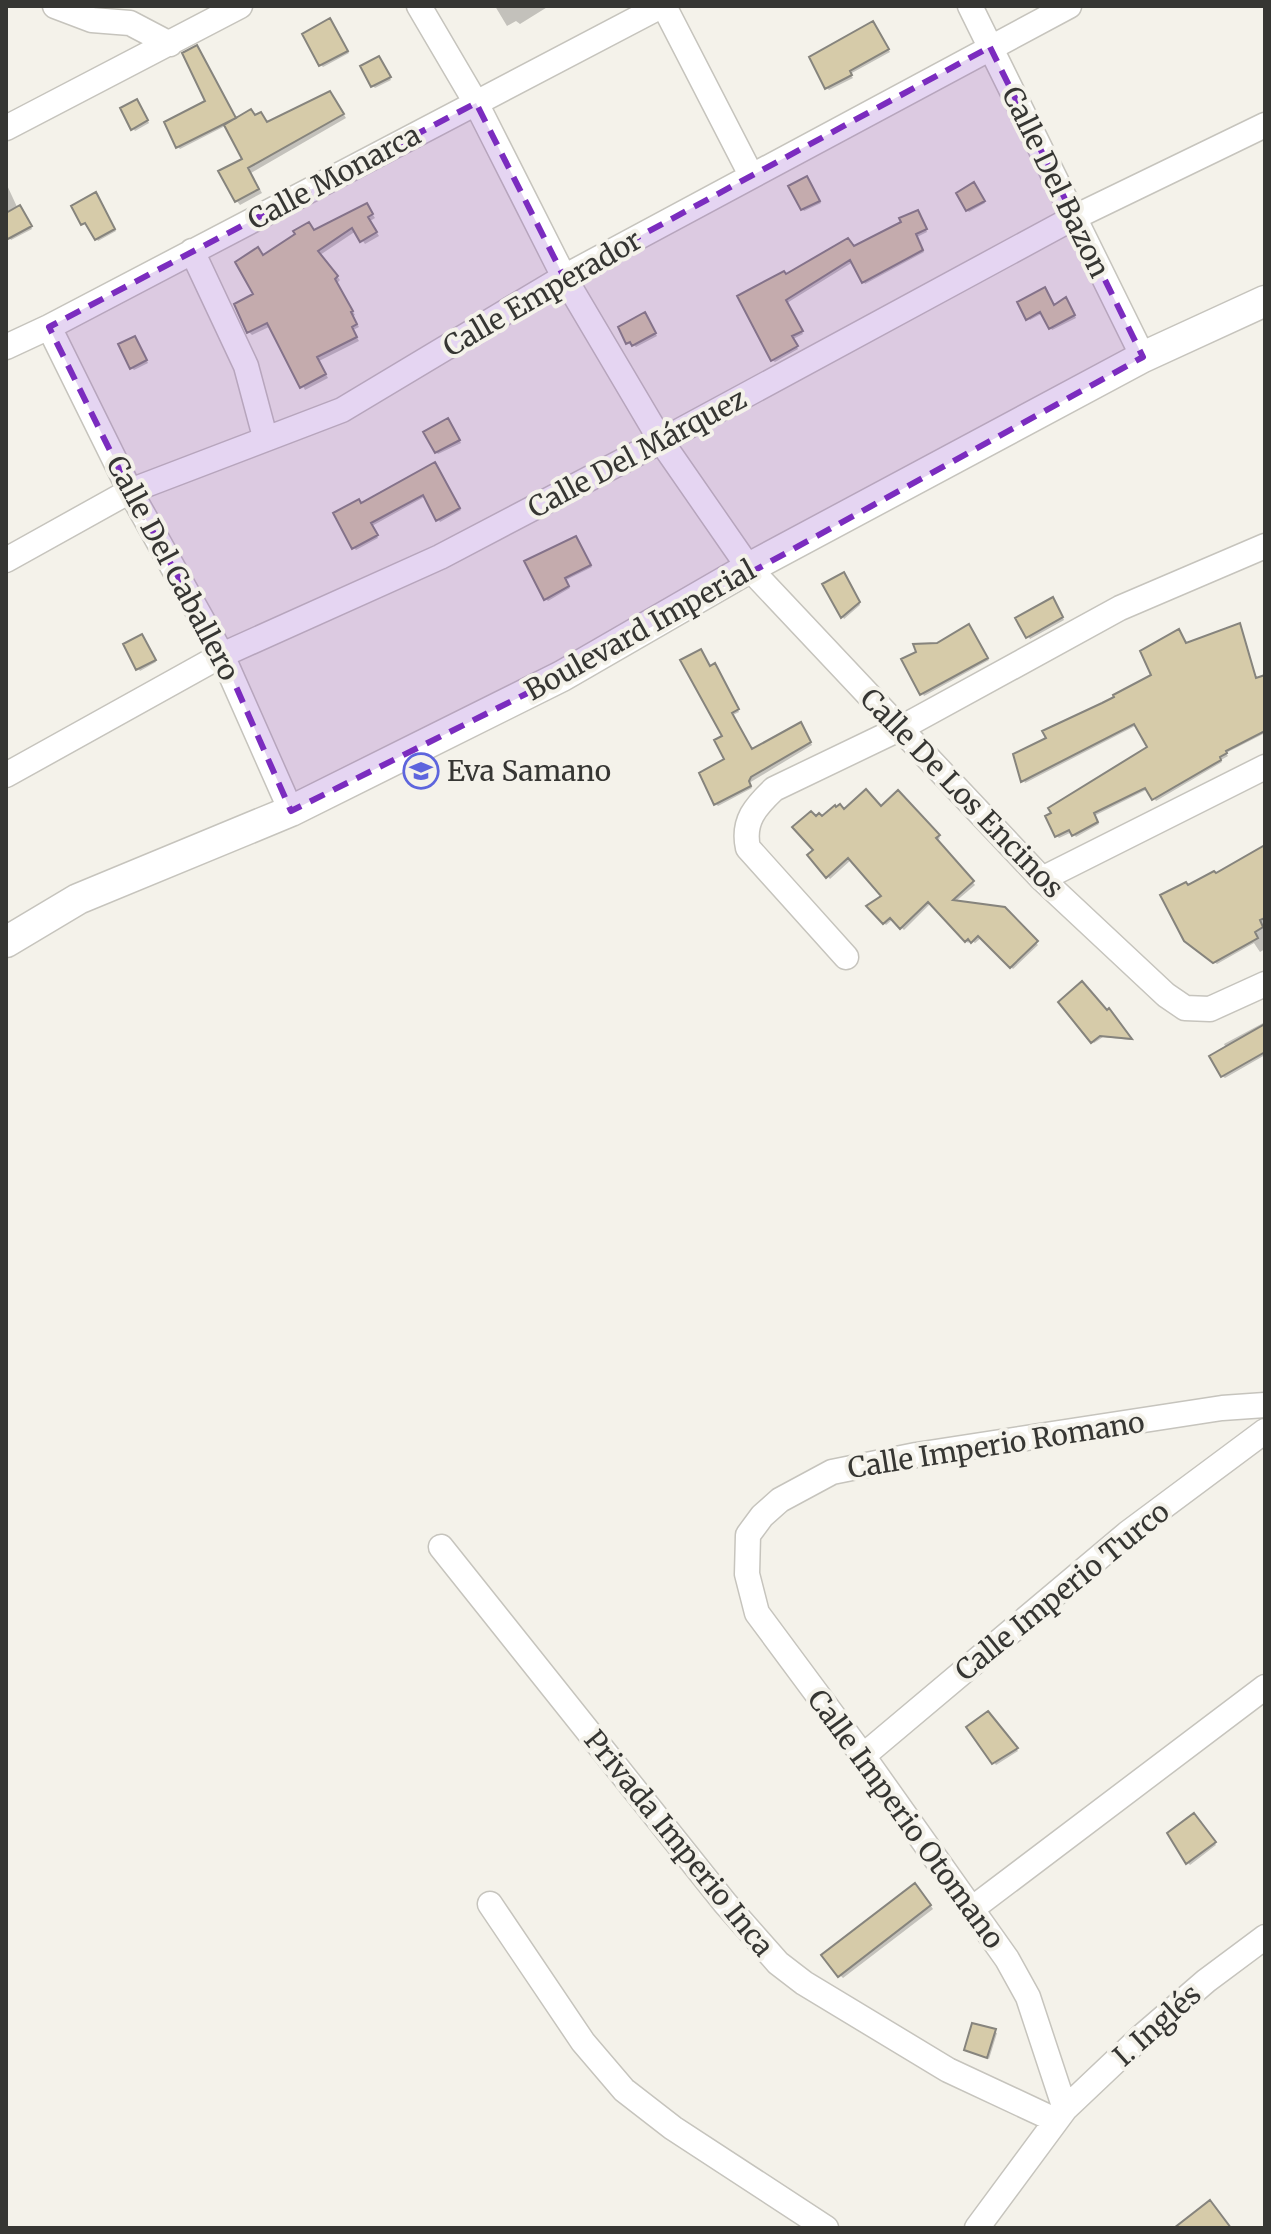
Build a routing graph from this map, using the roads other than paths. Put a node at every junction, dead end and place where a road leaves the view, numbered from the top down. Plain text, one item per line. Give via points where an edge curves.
1 (55, 6) edge
2 (240, 6) edge
3 (419, 6) edge
4 (662, 6) edge
5 (970, 6) edge
6 (1069, 6) edge
7 (170, 44) junction
8 (990, 47) junction
9 (476, 103) junction
10 (1265, 125) edge
11 (6, 128) edge
12 (751, 175) junction
13 (1073, 218) junction
14 (192, 251) junction
15 (564, 277) junction
16 (1265, 301) edge
17 (49, 327) junction
18 (6, 347) edge
19 (1143, 357) junction
20 (265, 437) junction
21 (661, 441) junction
22 (130, 491) junction
23 (1265, 546) edge
24 (6, 560) edge
25 (749, 568) junction
26 (222, 655) junction
27 (901, 728) junction
28 (1265, 767) edge
29 (6, 775) edge
30 (291, 811) junction
31 (1042, 879) junction
32 (6, 942) edge
33 (846, 957) dead end
34 (1265, 984) edge
35 (1265, 1405) edge
36 (1265, 1431) edge
37 (748, 1535) joint
38 (441, 1547) dead end
39 (1265, 1687) edge
40 (863, 1756) junction
41 (490, 1904) dead end
42 (973, 1908) junction
43 (1265, 1937) edge
44 (1060, 2115) junction
45 (826, 2228) edge
46 (977, 2228) edge

1 - 7 street via 92,20 130,23
2 - 7 street
3 - 9 street
4 - 9 street, Calle Monarca
4 - 12 street
5 - 8 street, Calle Del Bazon
6 - 8 street, Calle Emperador
7 - 11 street
8 - 12 street, Calle Emperador
8 - 13 street, Calle Del Bazon
9 - 14 street, Calle Monarca
9 - 15 street
10 - 13 street, Calle Del Márquez
12 - 15 street, Calle Emperador
13 - 19 street, Calle Del Bazon
13 - 21 street, Calle Del Márquez
14 - 17 street, Calle Monarca
14 - 20 street via 246,366
15 - 20 street, Calle Emperador via 342,410
15 - 21 street
16 - 19 street, Boulevard Imperial
17 - 18 street, Calle Monarca
17 - 22 street, Calle Del Caballero
19 - 25 street, Boulevard Imperial
20 - 22 street, Calle Emperador
21 - 25 street
21 - 26 street, Calle Del Márquez via 440,557
22 - 24 street, Calle Emperador
22 - 26 street, Calle Del Caballero
23 - 27 street via 1120,608
25 - 27 street, Calle De Los Encinos
25 - 30 street, Boulevard Imperial via 562,676
26 - 29 street, Calle Del Márquez
26 - 30 street, Calle Del Caballero
27 - 31 street, Calle De Los Encinos
27 - 33 street via 774,789 747,821 748,848
28 - 31 street
30 - 32 street, Boulevard Imperial via 78,899
31 - 34 street, Calle De Los Encinos via 1185,1008 1210,1009
35 - 37 street, Calle Imperio Romano via 946,1450 832,1472 780,1500
36 - 40 street, Calle Imperio Turco via 1128,1533
37 - 40 street, Calle Imperio Otomano via 747,1574 757,1613
38 - 44 street, Privada Imperio Inca via 778,1963 948,2070
39 - 42 street
40 - 42 street, Calle Imperio Otomano
41 - 45 street via 583,2042 624,2090
42 - 44 street, Calle Imperio Otomano via 1028,1997
43 - 44 street, I. Inglés via 1173,2010
44 - 46 street

